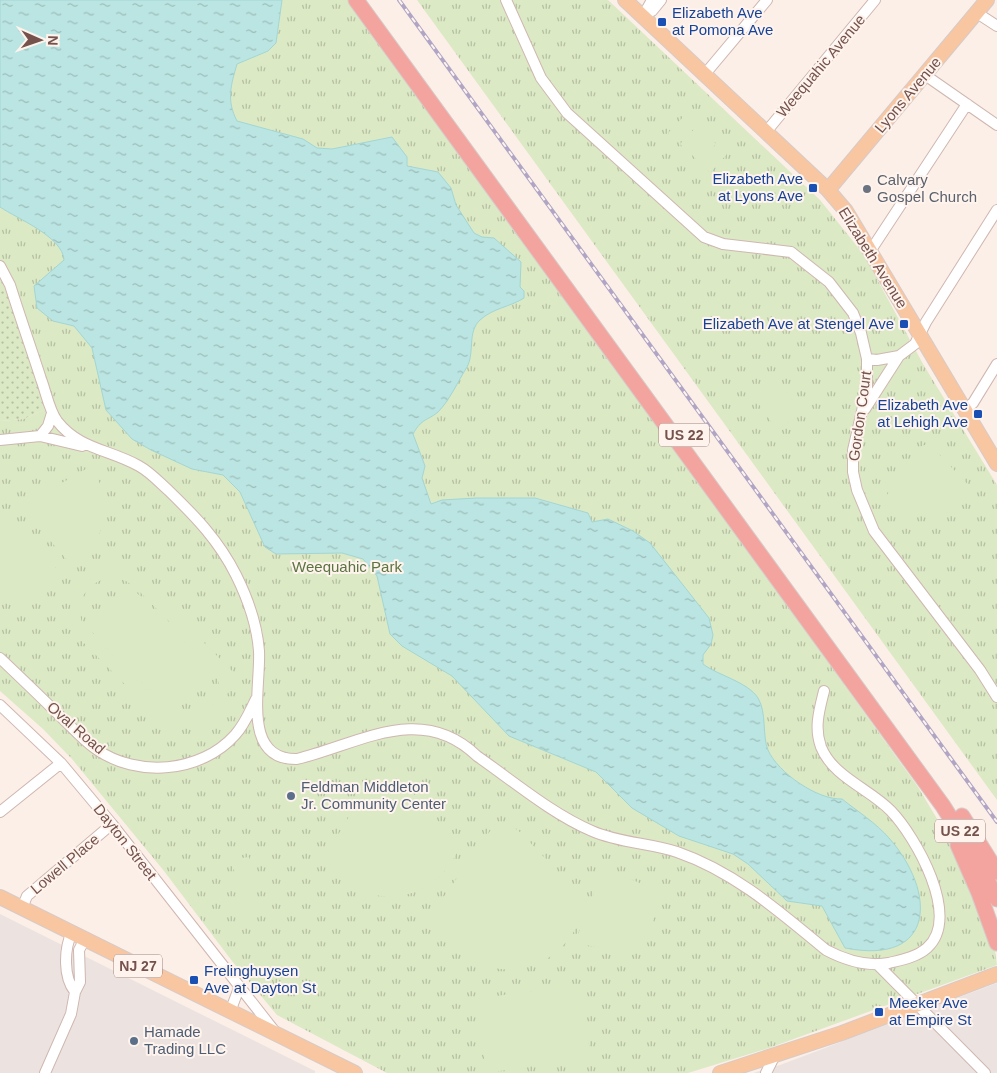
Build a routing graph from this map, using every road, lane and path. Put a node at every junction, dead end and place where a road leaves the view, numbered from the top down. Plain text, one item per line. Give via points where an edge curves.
1 (356, 0) edge
2 (367, 0) edge
3 (506, 0) edge
4 (626, 0) edge
5 (652, 0) edge
6 (661, 0) edge
7 (767, 0) edge
8 (875, 0) edge
9 (987, 0) edge
10 (976, 13) junction
11 (643, 16) junction
12 (997, 26) edge
13 (705, 74) junction
14 (925, 75) junction
15 (967, 104) junction
16 (997, 124) edge
17 (766, 132) junction
18 (828, 190) junction
19 (997, 210) edge
20 (871, 250) junction
21 (0, 266) edge
22 (920, 336) junction
23 (899, 356) junction
24 (868, 359) junction
25 (997, 364) edge
26 (964, 410) junction
27 (52, 413) junction
28 (862, 414) junction
29 (40, 436) junction
30 (0, 440) edge
31 (90, 448) junction
32 (997, 464) edge
33 (0, 658) edge
34 (824, 692) dead end
35 (997, 697) edge
36 (257, 698) junction
37 (1, 708) edge
38 (61, 763) junction
39 (915, 768) junction
40 (0, 812) edge
41 (112, 824) junction
42 (997, 872) edge
43 (0, 897) edge
44 (997, 899) edge
45 (22, 908) junction
46 (72, 932) junction
47 (85, 939) junction
48 (997, 943) edge
49 (882, 964) junction
50 (997, 974) edge
51 (239, 988) junction
52 (74, 992) junction
53 (918, 1003) junction
54 (230, 1012) junction
55 (276, 1034) junction
56 (774, 1057) junction
57 (332, 1068) edge
58 (45, 1073) edge
59 (355, 1073) edge
60 (720, 1073) edge
61 (766, 1073) edge
62 (986, 1073) edge

1 - 39 highway, US 22
2 - 42 highway, US 22 via 956,808
3 - 24 street, Gordon Court via 542,78 567,113 704,237 723,244 792,252 828,282 853,313
4 - 11 main road, Elizabeth Avenue
5 - 11 street
6 - 11 street
7 - 13 street
8 - 17 street, Weequahic Avenue
9 - 10 main road, Lyons Avenue
10 - 12 street
10 - 14 main road, Lyons Avenue
11 - 13 main road, Elizabeth Avenue
13 - 17 main road, Elizabeth Avenue
14 - 15 street
14 - 18 main road, Lyons Avenue
15 - 16 street
15 - 20 street
17 - 18 main road, Elizabeth Avenue
18 - 20 main road, Elizabeth Avenue
19 - 22 street
20 - 22 main road, Elizabeth Avenue
21 - 27 street via 10,286
22 - 23 street via 916,344
22 - 26 main road, Elizabeth Avenue
23 - 24 street
23 - 28 street
24 - 28 street, Gordon Court
25 - 26 street via 973,403
26 - 32 main road, Elizabeth Avenue
27 - 29 street
27 - 31 street via 67,431
28 - 35 street, Gordon Court via 853,450 853,472 874,530
29 - 30 street
29 - 31 street
31 - 36 street via 140,466 215,539 251,612 258,650
33 - 36 street, Oval Road via 96,749 116,760 138,766 161,768 182,765 217,750 240,728
34 - 49 street via 816,726 822,748 833,765 891,810 926,865 938,902 938,925 932,942 921,952
36 - 49 street via 261,737 272,754 297,759 392,730 421,729 439,733 465,746 575,823 594,832 677,852 759,894 826,950 860,963
37 - 38 street, Dayton Street
38 - 40 street
38 - 41 street, Dayton Street
39 - 44 highway, US 22 via 964,837
39 - 48 highway via 960,848
41 - 45 street, Lowell Place via 27,896
41 - 51 street, Dayton Street
43 - 45 main road, NJ 27
45 - 46 main road, NJ 27
46 - 47 main road, NJ 27
46 - 52 street via 67,943 67,976
47 - 52 street via 79,950 80,982
47 - 54 main road, NJ 27
49 - 53 street via 911,990
50 - 53 main road
51 - 54 street
51 - 55 street, Dayton Street
52 - 58 street via 71,1014
53 - 56 main road
53 - 62 street
54 - 55 main road, NJ 27
55 - 57 main road, NJ 27
56 - 60 main road
56 - 61 street
57 - 59 main road, NJ 27

